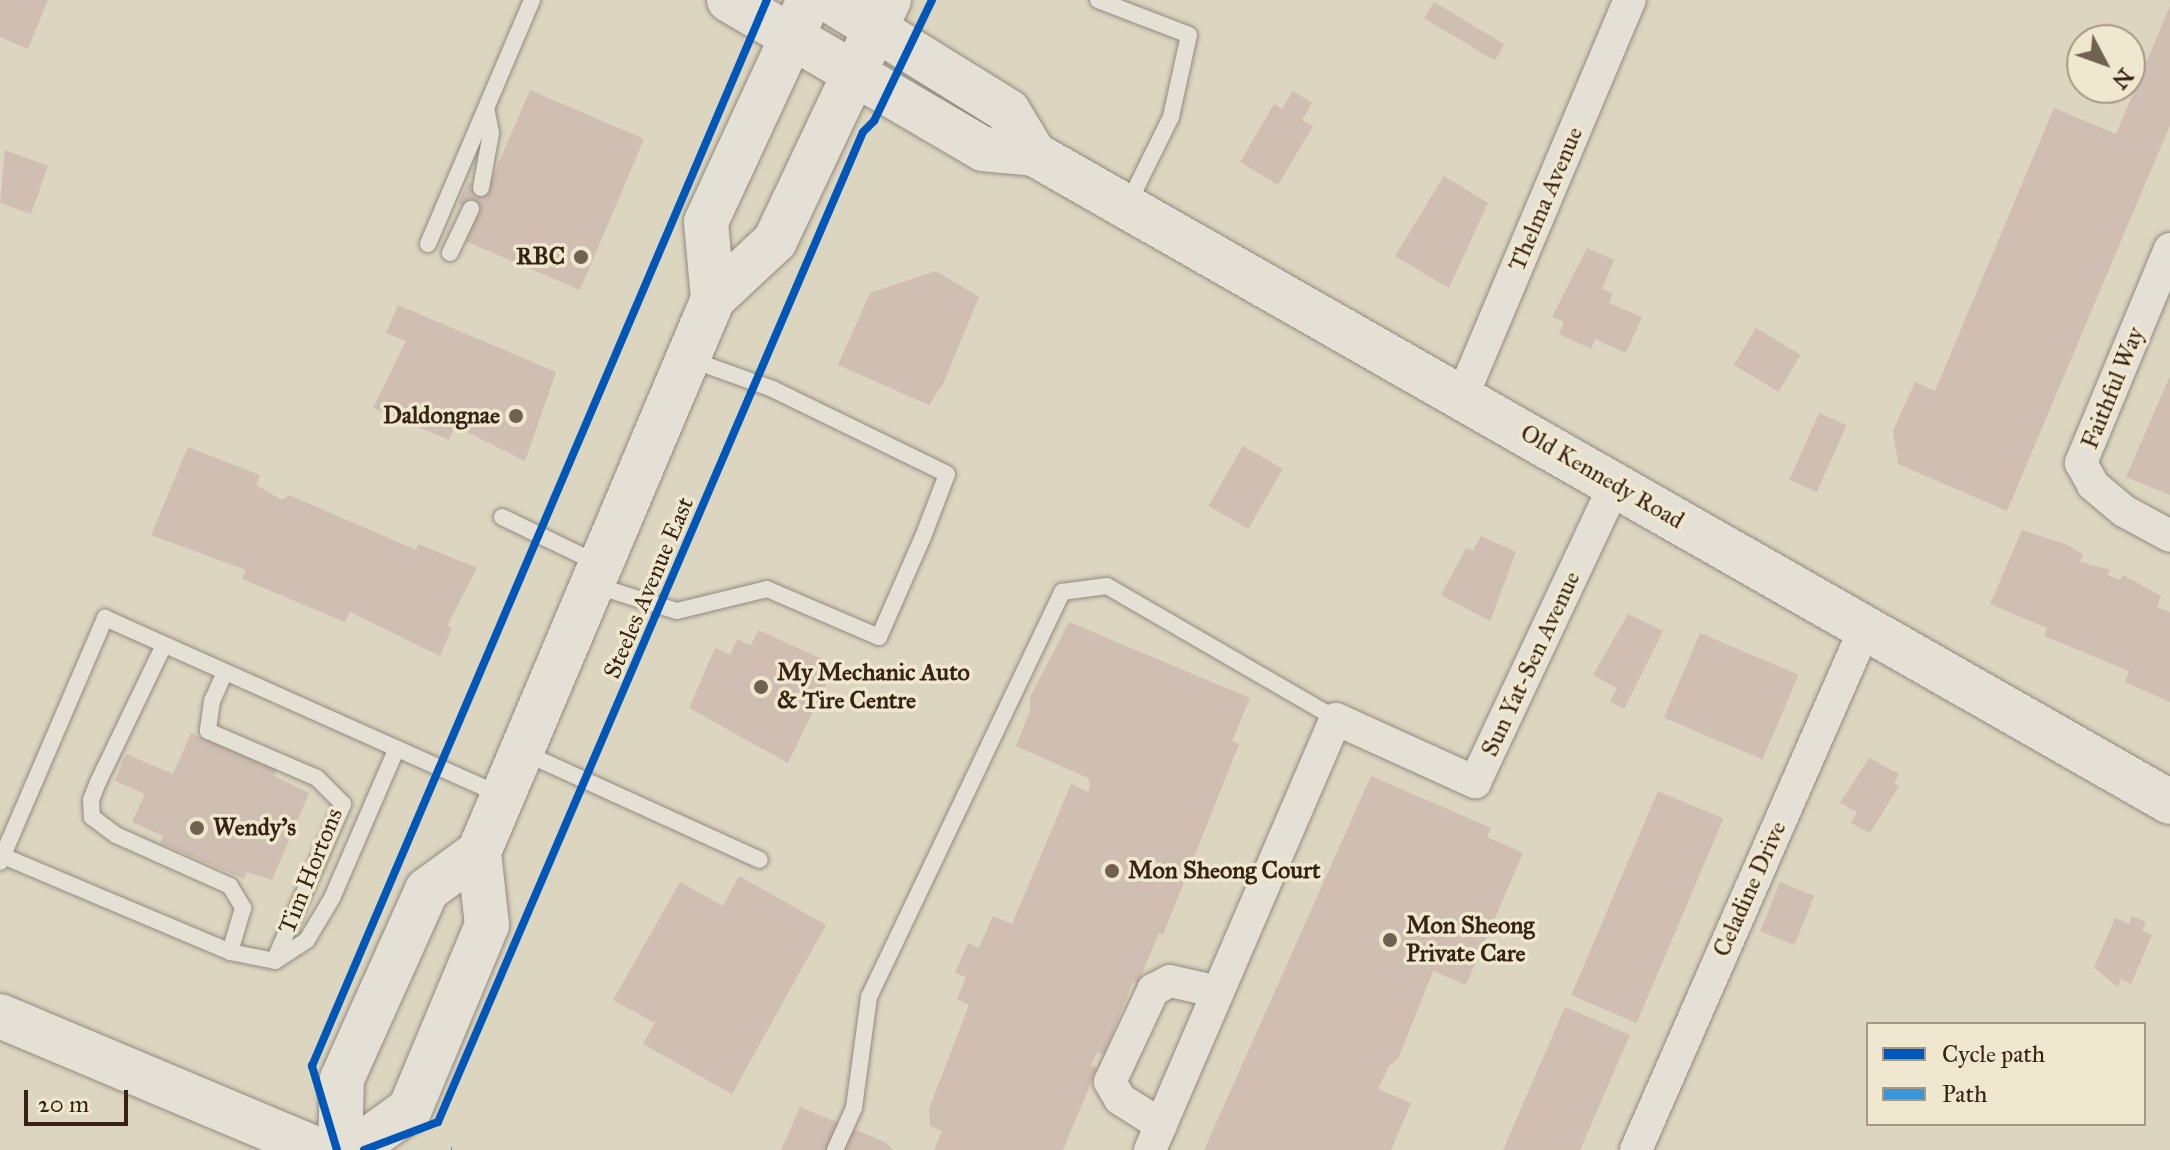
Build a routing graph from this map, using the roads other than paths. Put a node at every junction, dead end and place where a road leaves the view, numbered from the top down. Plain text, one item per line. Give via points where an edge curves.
1 (532, 0) edge
2 (729, 0) edge
3 (829, 0) edge
4 (1098, 0) edge
5 (1630, 0) edge
6 (882, 14) edge
7 (800, 19) edge
8 (853, 74) junction
9 (486, 108) junction
10 (1034, 154) junction
11 (481, 188) dead end
12 (1127, 206) junction
13 (471, 209) dead end
14 (428, 244) dead end
15 (2170, 249) edge
16 (450, 253) dead end
17 (713, 299) junction
18 (688, 358) junction
19 (1462, 397) junction
20 (1615, 485) junction
21 (502, 517) dead end
22 (2170, 536) edge
23 (596, 574) junction
24 (1865, 628) junction
25 (164, 645) junction
26 (225, 672) junction
27 (1336, 719) junction
28 (397, 748) junction
29 (522, 751) junction
30 (503, 795) junction
31 (2170, 802) edge
32 (479, 852) junction
33 (1, 859) edge
34 (760, 860) dead end
35 (230, 952) junction
36 (275, 961) junction
37 (1218, 992) junction
38 (0, 1016) edge
39 (1155, 1138) edge
40 (318, 1150) edge
41 (340, 1150) edge
42 (353, 1150) edge
43 (835, 1150) edge
44 (1636, 1150) edge

1 - 9 lane
2 - 7 main road, Old Kennedy Road
3 - 6 main road, Old Kennedy Road
4 - 12 lane via 1189,35 1171,117
5 - 19 street, Thelma Avenue
6 - 8 main road
6 - 10 main road, Old Kennedy Road via 1008,111
7 - 8 main road, Old Kennedy Road
7 - 17 main road via 706,222
8 - 10 main road, Old Kennedy Road via 983,149
8 - 17 main road via 775,241
9 - 11 lane via 491,133
9 - 14 lane
10 - 12 main road, Old Kennedy Road
12 - 19 main road, Old Kennedy Road
13 - 16 lane
15 - 22 street, Faithful Way via 2081,463 2093,485 2124,511
17 - 18 main road
18 - 23 main road
18 - 23 lane via 773,389 947,474 923,537 879,637 767,589 677,611
19 - 20 main road, Old Kennedy Road
20 - 24 main road, Old Kennedy Road
20 - 27 street, Sun Yat-Sen Avenue via 1475,782
21 - 23 lane
23 - 29 main road
24 - 31 main road, Old Kennedy Road
24 - 44 street, Celadine Drive
25 - 26 lane
25 - 33 lane via 105,618
25 - 35 lane via 98,782 92,817 116,835 230,886 243,908
26 - 28 lane
26 - 36 lane, Tim Hortons via 212,701 208,731 317,778 343,804
27 - 37 street
27 - 43 lane via 1107,586 1062,592 869,997 854,1108
28 - 30 lane
28 - 36 lane via 332,898 307,940
29 - 30 main road
29 - 34 lane
30 - 32 main road
32 - 41 main road via 427,890 342,1079
32 - 42 main road via 487,925 410,1109
33 - 35 lane
35 - 36 lane
37 - 39 street
37 - 39 street via 1170,981 1153,990 1110,1082
38 - 40 main road

